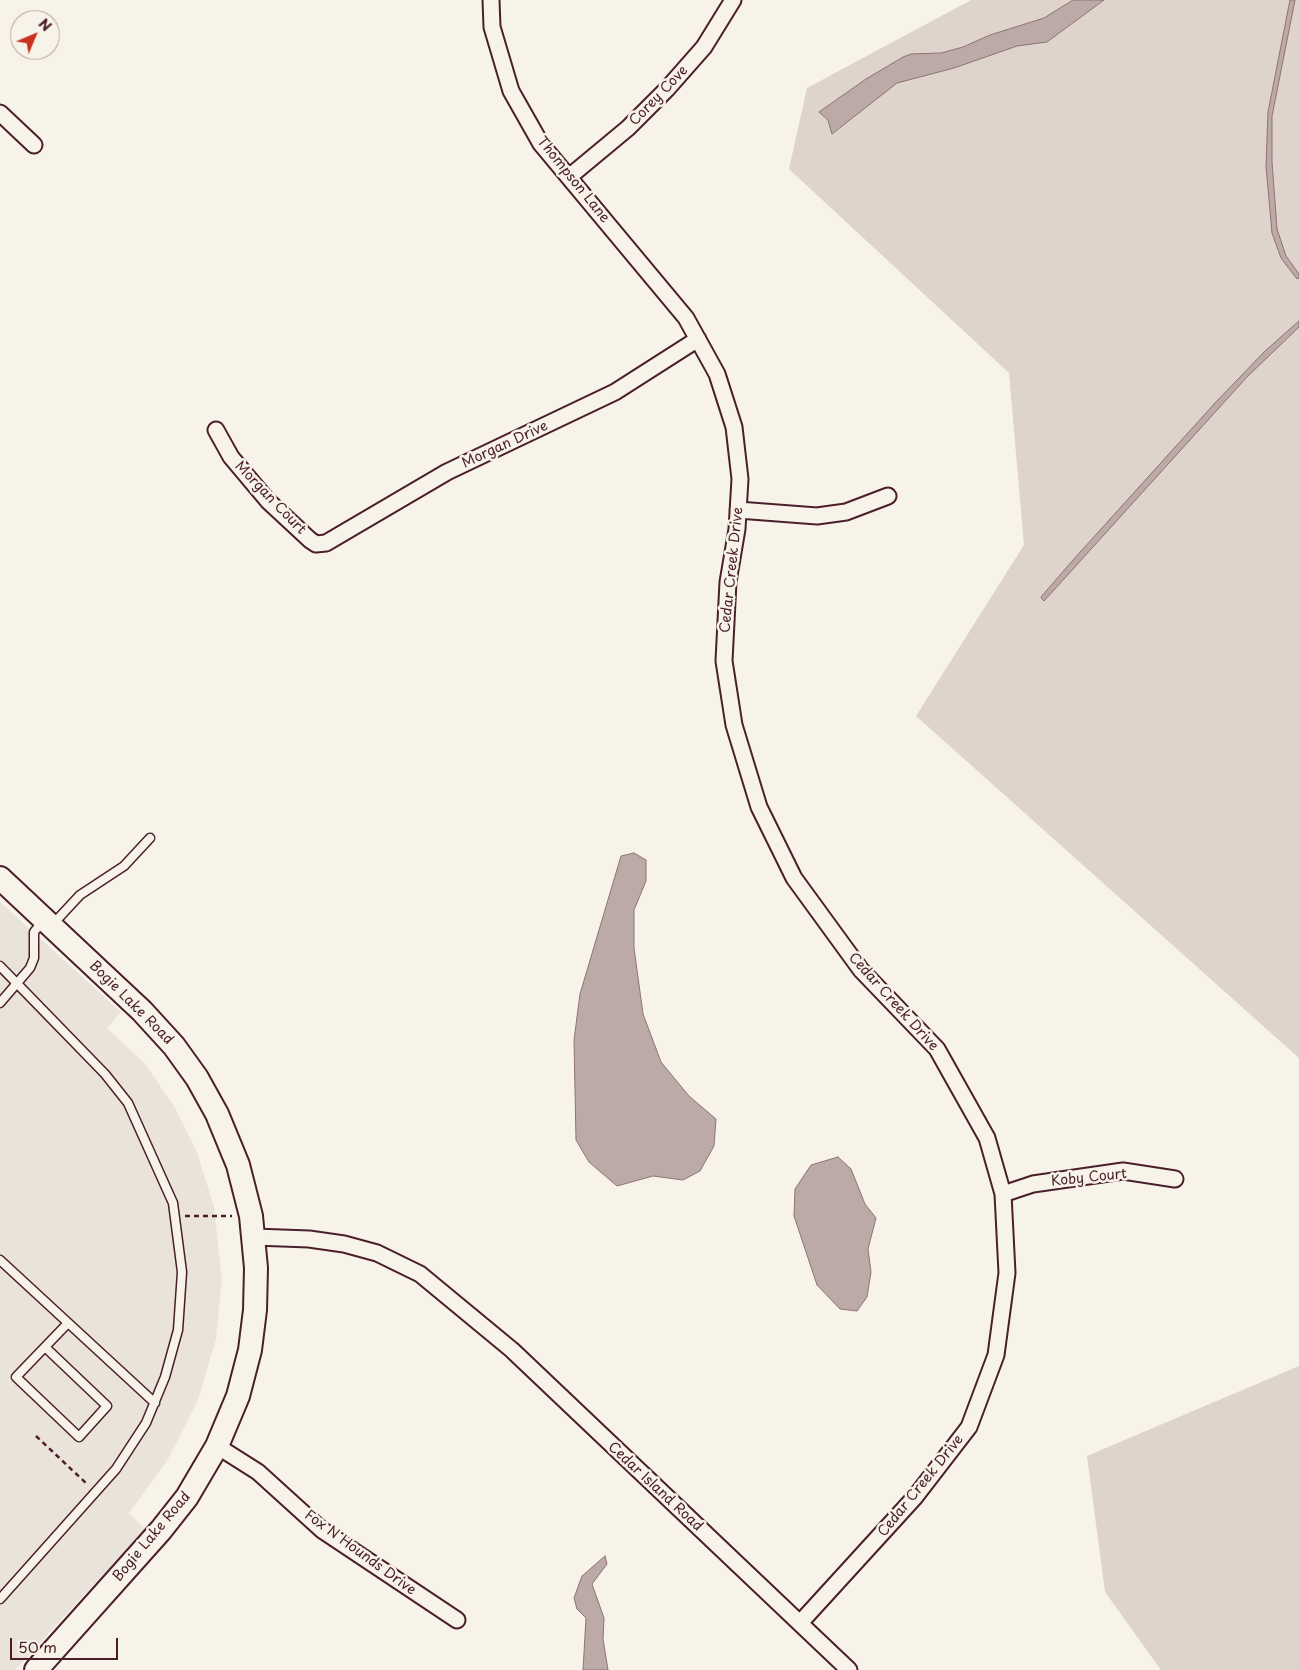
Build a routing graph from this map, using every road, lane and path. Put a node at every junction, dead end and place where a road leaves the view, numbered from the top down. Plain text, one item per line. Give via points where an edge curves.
1 (491, 0) edge
2 (733, 0) edge
3 (0, 113) edge
4 (34, 145) dead end
5 (569, 177) junction
6 (698, 339) junction
7 (216, 430) dead end
8 (888, 496) dead end
9 (738, 510) junction
10 (310, 540) joint
11 (150, 838) dead end
12 (0, 878) edge
13 (48, 922) junction
14 (0, 966) edge
15 (17, 983) junction
16 (0, 1003) edge
17 (1175, 1178) dead end
18 (1003, 1194) junction
19 (175, 1217) junction
20 (252, 1227) junction
21 (0, 1260) edge
22 (68, 1322) junction
23 (45, 1347) junction
24 (154, 1402) junction
25 (36, 1436) dead end
26 (217, 1446) junction
27 (96, 1491) junction
28 (0, 1599) edge
29 (457, 1620) dead end
30 (800, 1623) junction
31 (36, 1670) edge
32 (849, 1670) edge

1 - 5 street, Thompson Lane via 492,27 511,91 540,144
2 - 5 street, Corey Cove via 704,48 667,89 628,128
3 - 4 street
5 - 6 street, Thompson Lane via 686,318
6 - 9 street, Cedar Creek Drive via 717,374 734,427 740,479
6 - 10 street, Morgan Drive via 615,392 447,472 326,543 316,544
7 - 10 street, Morgan Court via 230,457
8 - 9 street via 846,512 816,516
9 - 18 street, Cedar Creek Drive via 728,582 724,661 734,725 759,807 794,878 861,970 937,1049 987,1138
11 - 13 lane via 124,866 80,895
12 - 13 main road, Bogie Lake Road
13 - 15 lane via 34,932 34,958
13 - 20 main road, Bogie Lake Road via 142,1011 189,1066 229,1139 242,1178
14 - 15 lane
15 - 16 lane
15 - 19 lane via 128,1102 166,1183
17 - 18 street, Koby Court via 1123,1171 1034,1184
18 - 30 street, Cedar Creek Drive via 1007,1273 996,1355 969,1427 915,1497
19 - 20 path
19 - 24 lane via 182,1272 178,1330 165,1377
20 - 26 main road, Bogie Lake Road via 256,1298 252,1336 240,1388
20 - 30 street, Cedar Island Road via 377,1253 420,1274 512,1350
21 - 22 lane
22 - 23 lane
22 - 24 lane
23 - 23 lane via 16,1377 78,1437 108,1406
24 - 27 lane via 134,1443
25 - 27 path
26 - 29 street, Fox N Hounds Drive via 258,1472 322,1530
26 - 31 main road, Bogie Lake Road via 187,1497 161,1530
27 - 28 lane
30 - 32 street, Cedar Island Road

